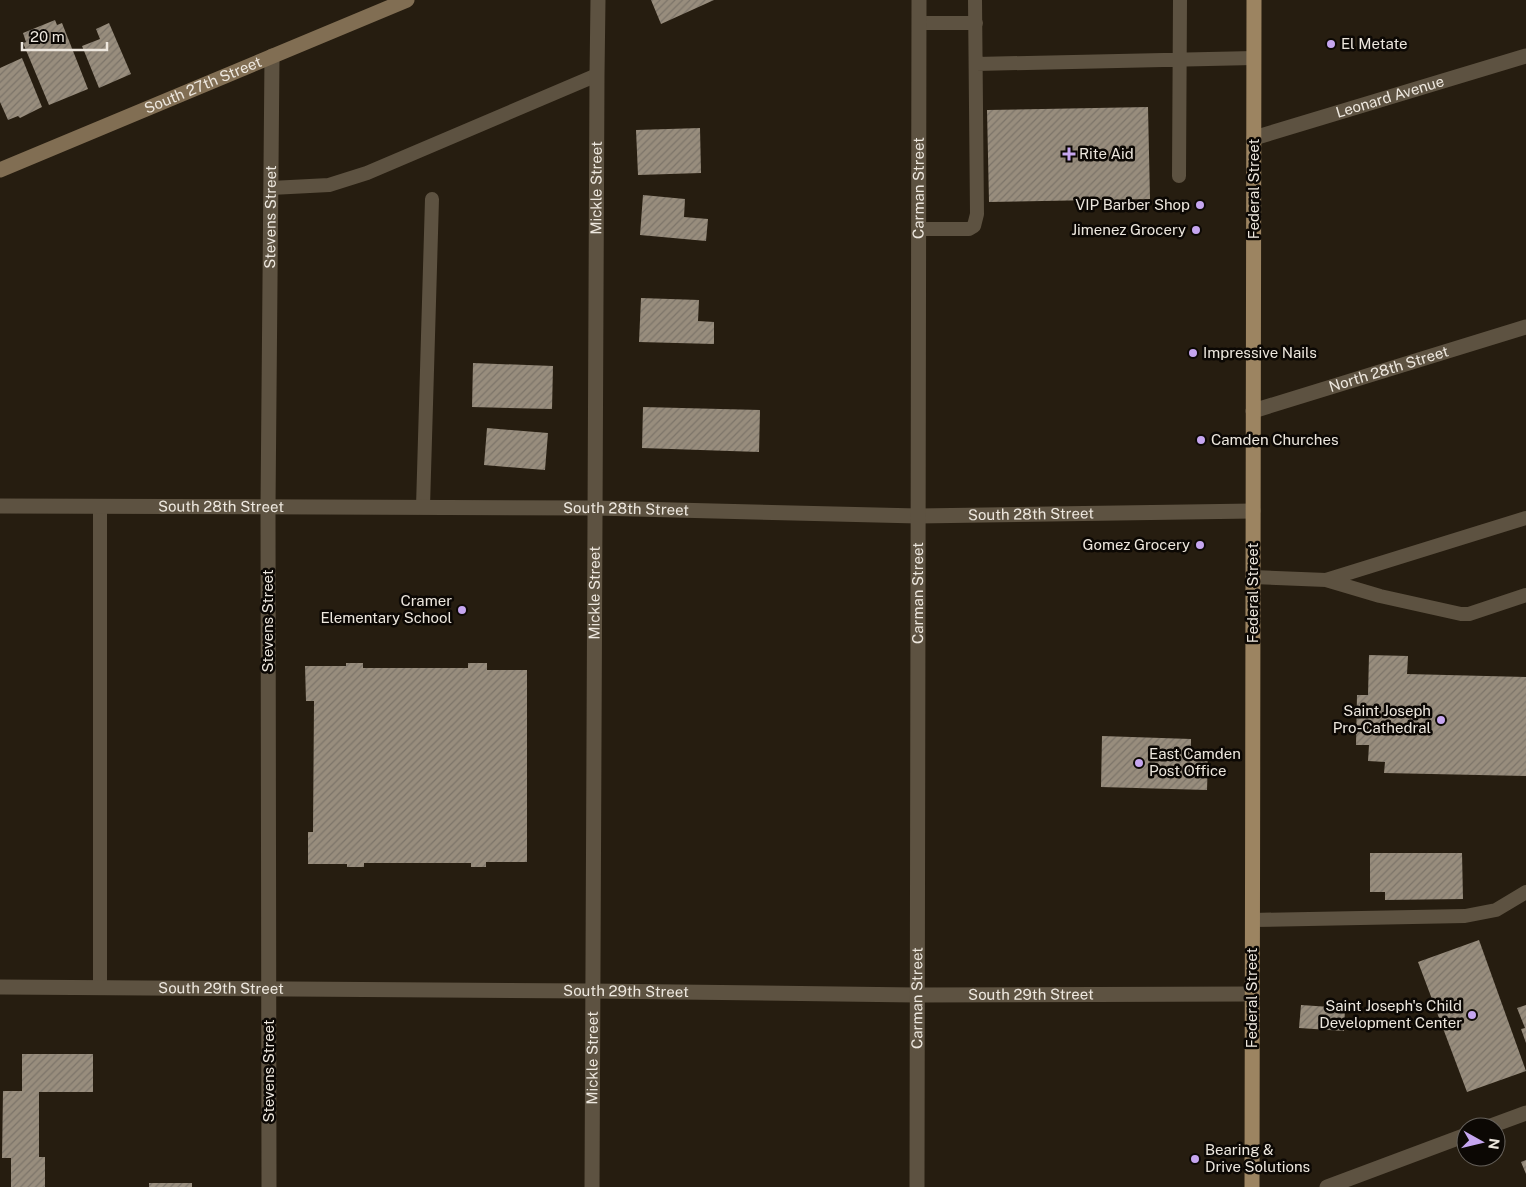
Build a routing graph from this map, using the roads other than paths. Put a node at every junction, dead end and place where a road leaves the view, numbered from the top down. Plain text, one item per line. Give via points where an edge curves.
1 (407, 0) edge
2 (598, 0) edge
3 (919, 0) edge
4 (975, 0) edge
5 (1180, 0) edge
6 (1254, 0) edge
7 (919, 23) junction
8 (976, 23) junction
9 (272, 56) junction
10 (1526, 56) edge
11 (1254, 58) junction
12 (1179, 60) junction
13 (976, 64) junction
14 (597, 76) junction
15 (1254, 138) junction
16 (0, 170) edge
17 (1179, 176) dead end
18 (271, 188) junction
19 (432, 199) dead end
20 (919, 229) junction
21 (1526, 327) edge
22 (1253, 411) junction
23 (0, 506) edge
24 (100, 507) junction
25 (268, 507) junction
26 (423, 507) junction
27 (595, 508) junction
28 (1253, 511) junction
29 (918, 516) junction
30 (1526, 518) edge
31 (1253, 577) junction
32 (1326, 580) junction
33 (1526, 595) edge
34 (1526, 892) edge
35 (1252, 920) junction
36 (0, 987) edge
37 (100, 987) junction
38 (269, 989) junction
39 (592, 991) junction
40 (1252, 994) junction
41 (916, 995) junction
42 (1526, 1113) edge
43 (1506, 1120) edge
44 (1456, 1139) edge
45 (269, 1187) edge
46 (592, 1187) edge
47 (916, 1187) edge
48 (1252, 1187) edge
49 (1327, 1187) edge

1 - 9 main road, South 27th Street
2 - 14 street, Mickle Street
3 - 7 street, Carman Street
4 - 8 lane
5 - 12 lane
6 - 11 main road, Federal Street
7 - 8 lane
7 - 20 street, Carman Street
8 - 13 lane
9 - 16 main road, South 27th Street
9 - 18 street, Stevens Street
10 - 15 street, Leonard Avenue
11 - 12 lane
11 - 15 main road, Federal Street
12 - 13 lane
12 - 17 lane
13 - 20 lane via 977,214 974,226 969,229
14 - 18 lane via 367,173 329,185
14 - 27 street, Mickle Street
15 - 22 main road, Federal Street
18 - 25 street, Stevens Street
19 - 26 lane
20 - 29 street, Carman Street
21 - 22 street, North 28th Street
22 - 28 main road, Federal Street
23 - 24 street, South 28th Street
24 - 25 street, South 28th Street
24 - 37 lane
25 - 26 street, South 28th Street
25 - 38 street, Stevens Street
26 - 27 street, South 28th Street
27 - 29 street, South 28th Street
27 - 39 street, Mickle Street
28 - 29 street, South 28th Street
28 - 31 main road, Federal Street
29 - 41 street, Carman Street
30 - 32 lane
31 - 32 lane
31 - 35 main road, Federal Street
32 - 33 lane via 1461,614
34 - 35 lane via 1496,910 1465,916
35 - 40 main road, Federal Street
36 - 37 street, South 29th Street
37 - 38 street, South 29th Street
38 - 39 street, South 29th Street
38 - 45 street, Stevens Street
39 - 41 street, South 29th Street
39 - 46 street, Mickle Street
40 - 41 street, South 29th Street
40 - 48 main road, Federal Street
41 - 47 street, Carman Street
42 - 43 street
44 - 49 street

